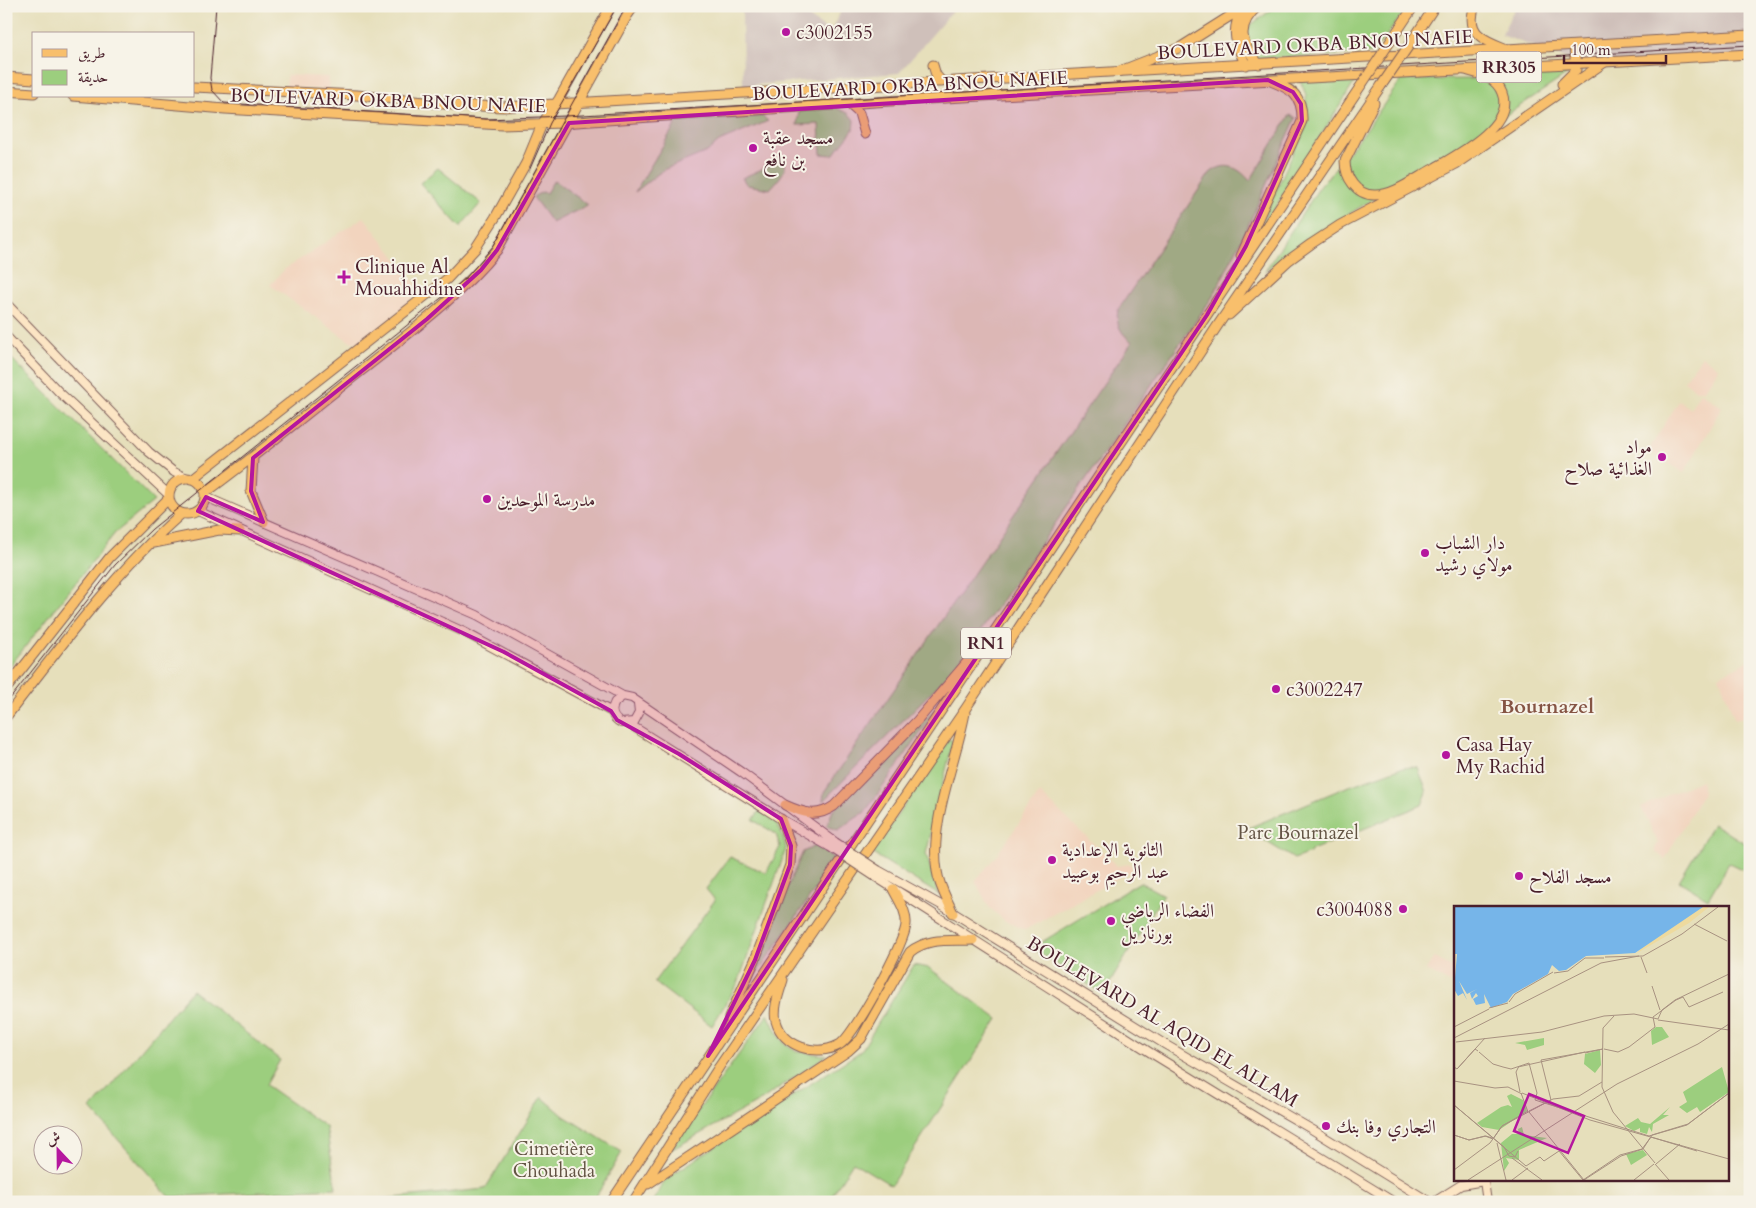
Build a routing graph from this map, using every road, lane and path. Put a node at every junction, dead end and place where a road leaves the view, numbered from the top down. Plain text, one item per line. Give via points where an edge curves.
1 (611, 6) edge
2 (634, 6) edge
3 (1258, 6) edge
4 (1435, 6) edge
5 (1475, 6) edge
6 (1244, 7) edge
7 (1412, 9) edge
8 (1750, 35) edge
9 (1574, 46) junction
10 (1507, 49) junction
11 (1750, 54) edge
12 (1604, 62) junction
13 (1577, 63) junction
14 (933, 64) dead end
15 (1259, 64) junction
16 (1246, 65) junction
17 (1465, 70) junction
18 (1120, 72) junction
19 (6, 77) edge
20 (32, 79) edge
21 (1268, 80) junction
22 (1258, 81) junction
23 (942, 82) junction
24 (590, 84) junction
25 (1381, 86) junction
26 (195, 87) edge
27 (6, 91) edge
28 (32, 93) edge
29 (96, 98) edge
30 (580, 102) junction
31 (602, 102) junction
32 (555, 104) junction
33 (849, 104) junction
34 (569, 123) junction
35 (542, 124) junction
36 (865, 134) dead end
37 (1485, 145) junction
38 (6, 303) edge
39 (1207, 315) junction
40 (1218, 325) junction
41 (6, 336) edge
42 (253, 458) junction
43 (190, 478) junction
44 (205, 495) junction
45 (169, 496) junction
46 (198, 511) junction
47 (181, 514) junction
48 (264, 522) junction
49 (240, 531) junction
50 (146, 544) junction
51 (997, 627) junction
52 (6, 689) edge
53 (623, 696) junction
54 (638, 704) junction
55 (966, 708) junction
56 (612, 712) junction
57 (6, 717) edge
58 (629, 724) junction
59 (785, 805) junction
60 (781, 819) junction
61 (832, 845) junction
62 (876, 873) junction
63 (893, 888) junction
64 (953, 913) junction
65 (973, 940) junction
66 (785, 973) junction
67 (708, 1056) junction
68 (643, 1187) junction
69 (611, 1202) edge
70 (633, 1202) edge
71 (1394, 1202) edge
72 (1432, 1202) edge
73 (1487, 1202) edge

1 - 32 main road
2 - 24 main road
3 - 15 main road via 1245,24 1243,40
4 - 25 main road, RN1, bridge
5 - 10 main road via 1472,18 1476,32 1484,40
6 - 16 main road via 1235,24 1234,35
6 - 18 main road via 1182,47
7 - 39 main road, RN1, bridge
8 - 9 main road, BOULEVARD OKBA BNOU NAFIE / RR305
9 - 10 main road, BOULEVARD OKBA BNOU NAFIE / RR305
9 - 13 main road
10 - 15 main road, BOULEVARD OKBA BNOU NAFIE / RR305
11 - 12 main road, BOULEVARD OKBA BNOU NAFIE / RR305
12 - 13 main road, BOULEVARD OKBA BNOU NAFIE / RR305
12 - 37 main road
13 - 17 main road, BOULEVARD OKBA BNOU NAFIE / RR305
13 - 37 main road via 1569,79
14 - 23 main road
15 - 16 main road, BOULEVARD OKBA BNOU NAFIE
16 - 18 main road, BOULEVARD OKBA BNOU NAFIE
16 - 22 main road
17 - 21 main road, BOULEVARD OKBA BNOU NAFIE / RR305
17 - 25 main road via 1486,76 1497,84 1504,100 1501,117 1484,135 1446,161 1390,191 1372,195 1354,186 1344,161 1370,115
18 - 23 main road, BOULEVARD OKBA BNOU NAFIE
19 - 20 main road
21 - 22 main road, BOULEVARD OKBA BNOU NAFIE
21 - 39 main road via 1293,92 1302,110 1302,121 1246,246
22 - 33 main road, BOULEVARD OKBA BNOU NAFIE
23 - 31 main road, BOULEVARD OKBA BNOU NAFIE
24 - 30 main road
24 - 31 main road via 592,92
25 - 40 main road, RN1
26 - 32 main road, BOULEVARD OKBA BNOU NAFIE via 357,95 454,105
27 - 28 main road
29 - 35 main road, BOULEVARD OKBA BNOU NAFIE via 225,109 502,125
30 - 31 main road, BOULEVARD OKBA BNOU NAFIE
30 - 32 main road, BOULEVARD OKBA BNOU NAFIE
30 - 34 main road
32 - 35 main road
33 - 34 main road, BOULEVARD OKBA BNOU NAFIE
33 - 36 main road via 859,112
34 - 35 main road, BOULEVARD OKBA BNOU NAFIE
34 - 42 main road via 497,250 481,270 427,319
35 - 43 main road via 526,164 495,218 475,249 447,279
37 - 40 main road via 1311,244 1288,260
38 - 43 main road via 149,452 170,469
39 - 51 main road, RN1
40 - 55 main road, RN1
41 - 45 main road via 59,392
42 - 44 main road
42 - 48 main road via 251,491
43 - 44 main road via 201,484
43 - 45 main road via 178,480
44 - 46 main road via 204,505
44 - 48 main road
45 - 47 main road via 172,507
45 - 52 main road via 110,557
46 - 47 main road
46 - 49 main road
47 - 50 main road
48 - 53 main road via 476,615
49 - 50 main road via 209,532
49 - 56 main road via 464,632
50 - 57 main road
51 - 59 main road via 917,721 834,806 815,814
51 - 67 main road, RN1
53 - 54 main road
53 - 56 main road via 615,702
54 - 58 main road via 637,718
54 - 59 main road
55 - 64 main road via 937,842 936,869
55 - 66 main road, RN1
56 - 58 main road via 617,720
58 - 60 main road
59 - 61 main road
60 - 61 main road
60 - 67 main road via 791,846 790,865 751,969
61 - 62 main road, bridge
62 - 63 main road, BOULEVARD AL AQID EL ALLAM
62 - 64 main road, BOULEVARD AL AQID EL ALLAM
63 - 65 main road, BOULEVARD AL AQID EL ALLAM
63 - 66 main road via 907,923 904,936 849,1036 840,1045 825,1050 798,1047 780,1031 775,1011
64 - 72 main road, BOULEVARD AL AQID EL ALLAM via 1166,1045
65 - 68 main road via 932,941 918,945 910,952 861,1039 848,1051
65 - 71 main road, BOULEVARD AL AQID EL ALLAM via 1151,1054
66 - 68 main road, RN1 via 719,1067
67 - 69 main road, RN1
68 - 70 main road, RN1
72 - 73 main road via 1461,1185 1484,1181

